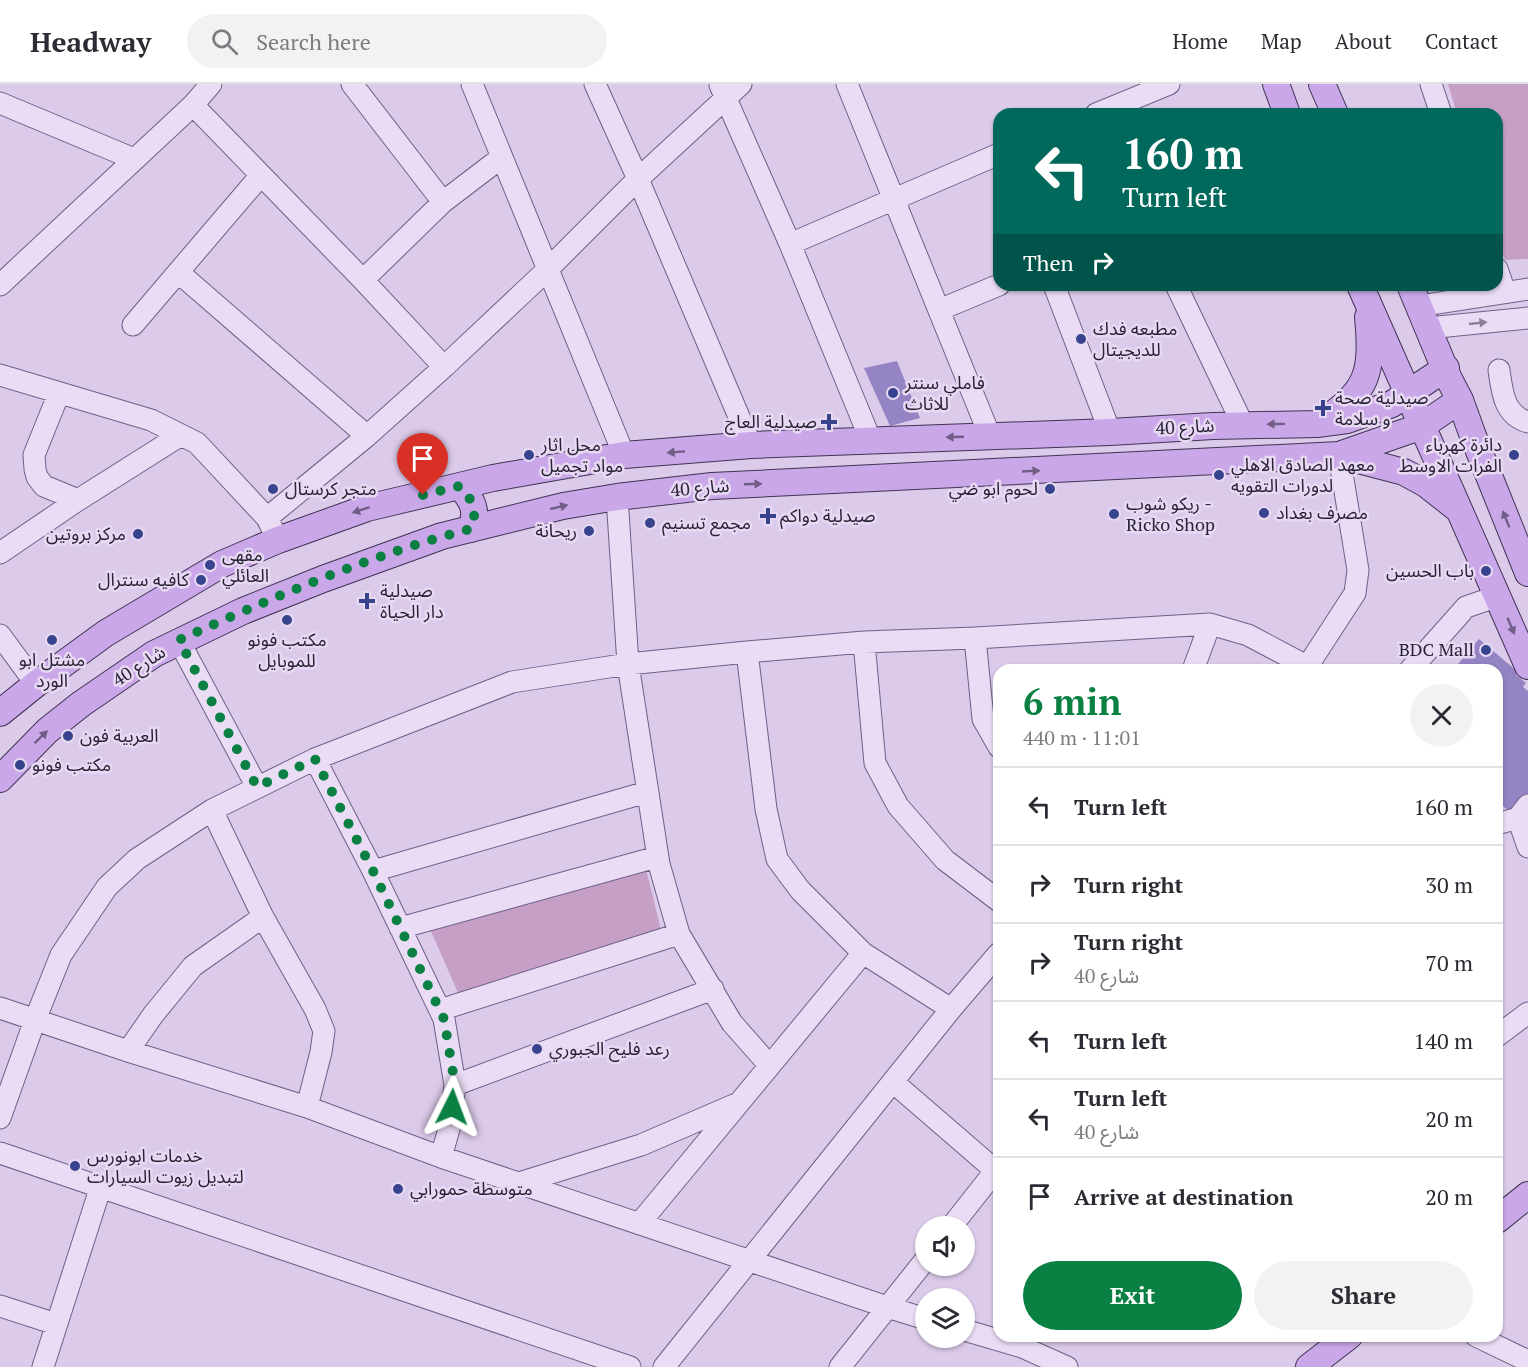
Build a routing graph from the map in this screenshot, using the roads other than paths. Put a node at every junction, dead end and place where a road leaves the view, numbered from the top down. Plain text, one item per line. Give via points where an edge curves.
1 (211, 84) edge
2 (352, 84) edge
3 (472, 84) edge
4 (595, 84) edge
5 (1169, 84) edge
6 (1276, 84) edge
7 (1322, 84) edge
8 (1431, 84) edge
9 (852, 86) edge
10 (728, 88) edge
11 (0, 103) edge
12 (193, 105) junction
13 (1111, 108) edge
14 (1285, 108) edge
15 (1332, 108) edge
16 (1439, 108) edge
17 (502, 157) junction
18 (993, 157) edge
19 (134, 159) junction
20 (261, 175) junction
21 (638, 179) junction
22 (894, 198) junction
23 (443, 202) junction
24 (790, 244) junction
25 (547, 270) junction
26 (178, 272) junction
27 (363, 280) junction
28 (0, 285) edge
29 (1503, 286) edge
30 (993, 288) edge
31 (1528, 289) edge
32 (1056, 291) edge
33 (1179, 291) edge
34 (1505, 292) junction
35 (1363, 293) edge
36 (1428, 309) edge
37 (939, 310) junction
38 (1528, 318) edge
39 (133, 325) dead end
40 (444, 367) junction
41 (1446, 368) junction
42 (1498, 370) dead end
43 (0, 375) edge
44 (59, 393) junction
45 (1407, 395) junction
46 (1460, 400) junction
47 (1528, 422) edge
48 (1317, 424) junction
49 (1243, 425) junction
50 (1422, 426) junction
51 (1110, 432) junction
52 (181, 435) junction
53 (367, 436) junction
54 (990, 436) junction
55 (871, 441) junction
56 (751, 445) junction
57 (624, 455) junction
58 (1339, 455) junction
59 (516, 474) junction
60 (460, 486) junction
61 (617, 497) junction
62 (78, 500) junction
63 (1462, 513) junction
64 (525, 516) junction
65 (272, 529) junction
66 (471, 529) junction
67 (0, 552) edge
68 (1528, 573) edge
69 (1498, 596) junction
70 (1210, 624) junction
71 (975, 638) junction
72 (179, 640) junction
73 (864, 642) junction
74 (3, 647) edge
75 (747, 652) junction
76 (628, 664) junction
77 (1195, 664) edge
78 (1302, 664) edge
79 (1314, 664) edge
80 (1415, 664) edge
81 (1528, 666) edge
82 (36, 684) junction
83 (0, 713) edge
84 (993, 736) edge
85 (315, 759) junction
86 (0, 779) edge
87 (257, 787) junction
88 (647, 792) junction
89 (212, 810) junction
90 (1523, 812) edge
91 (1503, 821) edge
92 (1528, 846) edge
93 (657, 857) junction
94 (373, 871) junction
95 (993, 896) edge
96 (263, 917) junction
97 (400, 928) junction
98 (679, 934) junction
99 (863, 953) junction
100 (993, 960) edge
101 (713, 989) junction
102 (0, 1008) edge
103 (951, 1009) junction
104 (440, 1010) junction
105 (1528, 1013) edge
106 (35, 1020) junction
107 (1503, 1032) edge
108 (128, 1052) junction
109 (769, 1065) junction
110 (893, 1082) junction
111 (455, 1085) junction
112 (737, 1104) junction
113 (307, 1107) junction
114 (0, 1118) edge
115 (0, 1153) edge
116 (441, 1157) junction
117 (993, 1166) edge
118 (993, 1174) edge
119 (519, 1183) junction
120 (101, 1186) junction
121 (979, 1191) junction
122 (993, 1197) edge
123 (1525, 1203) edge
124 (960, 1216) edge
125 (1503, 1216) edge
126 (639, 1224) junction
127 (750, 1261) junction
128 (915, 1273) edge
129 (0, 1306) edge
130 (887, 1307) junction
131 (915, 1315) edge
132 (56, 1324) junction
133 (975, 1333) edge
134 (993, 1338) edge
135 (1005, 1342) edge
136 (1341, 1342) edge
137 (1486, 1342) edge
138 (1520, 1362) edge
139 (44, 1367) edge
140 (630, 1367) edge
141 (664, 1367) edge
142 (840, 1367) edge
143 (1067, 1367) edge
144 (1309, 1367) edge

1 - 12 street
2 - 23 street
3 - 17 street
4 - 21 street
5 - 13 street
6 - 14 main road
7 - 15 main road
8 - 16 street
9 - 22 street
10 - 21 street
10 - 24 street
11 - 19 street
12 - 19 street
12 - 20 street
17 - 23 street
17 - 25 street
18 - 22 street
19 - 28 street
20 - 26 street
20 - 27 street
21 - 25 street
21 - 56 street
22 - 24 street
22 - 37 street
23 - 27 street
24 - 55 street
25 - 40 street
25 - 57 street
26 - 39 street
26 - 53 street
27 - 40 street
29 - 34 street
30 - 37 street
31 - 34 street
32 - 51 street
33 - 49 street
34 - 36 street
35 - 45 main road
35 - 48 main road via 1371,348 1369,368 1364,382 1346,404
36 -> 38 street
36 - 41 main road
37 - 54 street
40 - 53 street
41 - 45 main road, شارع 40
41 - 46 main road
42 - 47 street via 1509,411
43 - 44 street
44 - 52 street via 151,420
44 - 62 street via 34,455 35,469 44,486
45 - 48 main road, شارع 40 via 1347,420
45 - 50 main road
46 - 50 main road, شارع 40
68 -> 46 main road
48 -> 49 main road, شارع 40
49 - 51 main road, شارع 40
50 - 58 main road, شارع 40
50 - 63 main road
51 - 54 main road, شارع 40
52 - 62 street
52 - 65 street via 197,443
53 - 65 street
54 -> 55 main road, شارع 40
55 - 56 main road, شارع 40
56 -> 57 main road, شارع 40
57 - 59 main road, شارع 40
61 -> 58 main road, شارع 40 via 712,486
58 - 63 main road via 1404,472
58 - 79 street via 1358,570 1355,593
59 - 60 main road, شارع 40
59 - 64 main road via 512,497
60 -> 65 main road, شارع 40
60 - 66 main road via 475,507
64 -> 61 main road, شارع 40
61 - 76 street
62 - 67 street
63 - 69 main road
64 - 66 main road, شارع 40
65 - 82 main road, شارع 40 via 222,564 106,633
66 - 72 main road, شارع 40 via 323,579
69 - 80 street via 1466,607
69 -> 81 main road
70 - 71 street
70 - 77 street
70 - 78 street via 1248,635
71 - 73 street
71 - 84 street via 983,718
86 -> 72 main road, شارع 40 via 81,704
72 - 87 street
73 - 75 street
73 - 95 street via 875,763 898,806 945,860
74 - 82 street
75 - 76 street
75 - 99 street via 766,809 777,859 800,890
76 - 85 street via 512,682
76 - 88 street
82 - 83 main road, شارع 40
85 - 87 street
85 - 94 street
87 - 89 street
88 - 93 street
88 - 94 street
89 - 96 street
89 - 106 street via 137,859 107,886 61,955
90 - 91 street
90 - 92 street
93 - 97 street
93 - 98 street
94 - 97 street
96 - 108 street via 193,966
96 - 113 street via 324,1031
97 - 104 street
98 - 101 street
98 - 104 street
99 - 103 street
99 - 109 street
100 - 103 street
101 - 109 street via 732,1023
101 - 111 street
102 - 106 street
103 - 110 street
104 - 111 street
105 - 107 street
106 - 108 street
106 - 114 street
108 - 113 street
109 - 112 street
110 - 117 street
110 - 127 street
111 - 116 street
112 - 119 street via 641,1144
112 - 126 street
113 - 116 street
115 - 120 street
116 - 119 street
118 - 121 street
119 - 126 street
120 - 132 street
120 - 140 street
121 - 122 street
121 - 124 street
123 - 125 main road
126 - 127 street
127 - 130 street
127 - 141 street
128 - 130 street
129 - 132 street
130 - 131 street
130 - 142 street
132 - 139 street
133 - 134 street
135 - 143 street
136 - 144 main road
137 - 138 street

